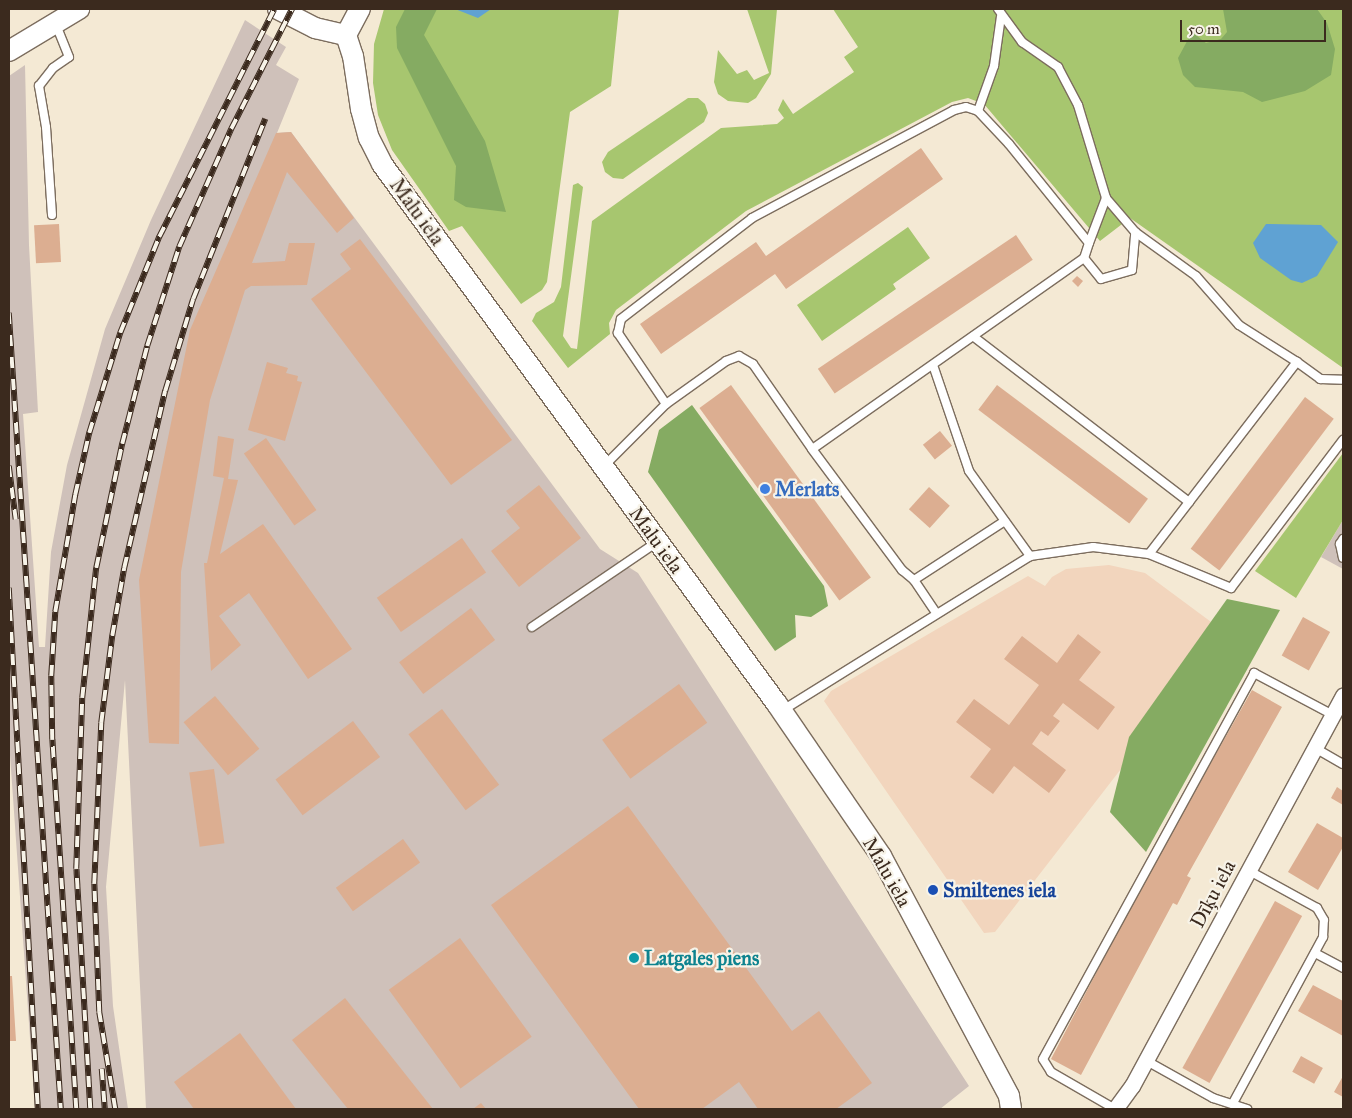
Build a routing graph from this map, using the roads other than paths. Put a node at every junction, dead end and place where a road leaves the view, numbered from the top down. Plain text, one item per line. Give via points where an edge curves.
1 (79, 9) edge
2 (278, 9) edge
3 (360, 9) edge
4 (1000, 12) edge
5 (55, 23) junction
6 (346, 35) junction
7 (9, 51) edge
8 (978, 111) junction
9 (1106, 198) junction
10 (52, 215) dead end
11 (1136, 232) junction
12 (1089, 243) junction
13 (1084, 258) junction
14 (973, 336) junction
15 (1297, 362) junction
16 (933, 365) junction
17 (1343, 380) edge
18 (666, 404) junction
19 (1343, 440) edge
20 (812, 449) junction
21 (602, 468) junction
22 (1189, 502) junction
23 (1005, 521) junction
24 (1343, 539) edge
25 (657, 542) junction
26 (1150, 554) junction
27 (1030, 556) junction
28 (1343, 558) edge
29 (914, 580) junction
30 (936, 613) junction
31 (532, 627) dead end
32 (1343, 695) edge
33 (782, 711) junction
34 (1333, 715) junction
35 (1315, 748) junction
36 (1343, 764) edge
37 (1248, 870) junction
38 (1315, 953) junction
39 (1343, 968) edge
40 (1145, 1060) junction
41 (1233, 1102) junction
42 (1011, 1109) edge
43 (1115, 1109) edge
44 (1247, 1109) edge

1 - 5 street
2 - 6 street via 315,28
3 - 6 street
4 - 8 lane via 994,66
4 - 9 lane via 1022,42 1058,67 1078,105
5 - 7 street
5 - 10 lane via 69,57 53,68 39,86 46,127
6 - 21 street, Malu iela via 369,138 382,164
8 - 12 lane
8 - 18 lane via 966,107 954,110 752,218 621,319 618,332
9 - 11 lane
9 - 12 lane
11 - 13 lane via 1132,270 1101,279
11 - 15 lane via 1196,276 1239,325
12 - 13 lane
13 - 14 lane
14 - 16 lane
14 - 22 lane
15 - 17 lane via 1320,379
15 - 22 lane
16 - 20 lane
16 - 23 lane via 969,471
18 - 20 lane via 726,361 739,356 753,364
18 - 21 lane
19 - 26 lane via 1231,588
20 - 29 lane via 902,570
21 - 25 street, Malu iela
22 - 26 lane
23 - 27 lane
23 - 29 lane
24 - 28 lane via 1340,544
25 - 31 lane
25 - 33 street, Malu iela
26 - 27 lane via 1093,547
27 - 30 lane
29 - 30 lane
30 - 33 lane
32 - 34 street, Dīķu iela
33 - 42 street, Malu iela via 881,856 1008,1096
34 - 35 street, Dīķu iela
34 - 43 lane via 1254,673 1043,1059 1051,1072
35 - 36 lane
35 - 37 street, Dīķu iela
37 - 38 lane via 1317,908 1324,920 1323,937
37 - 40 street, Dīķu iela
38 - 39 lane
38 - 41 lane
40 - 41 lane via 1213,1098
40 - 43 street, Dīķu iela
41 - 44 lane

